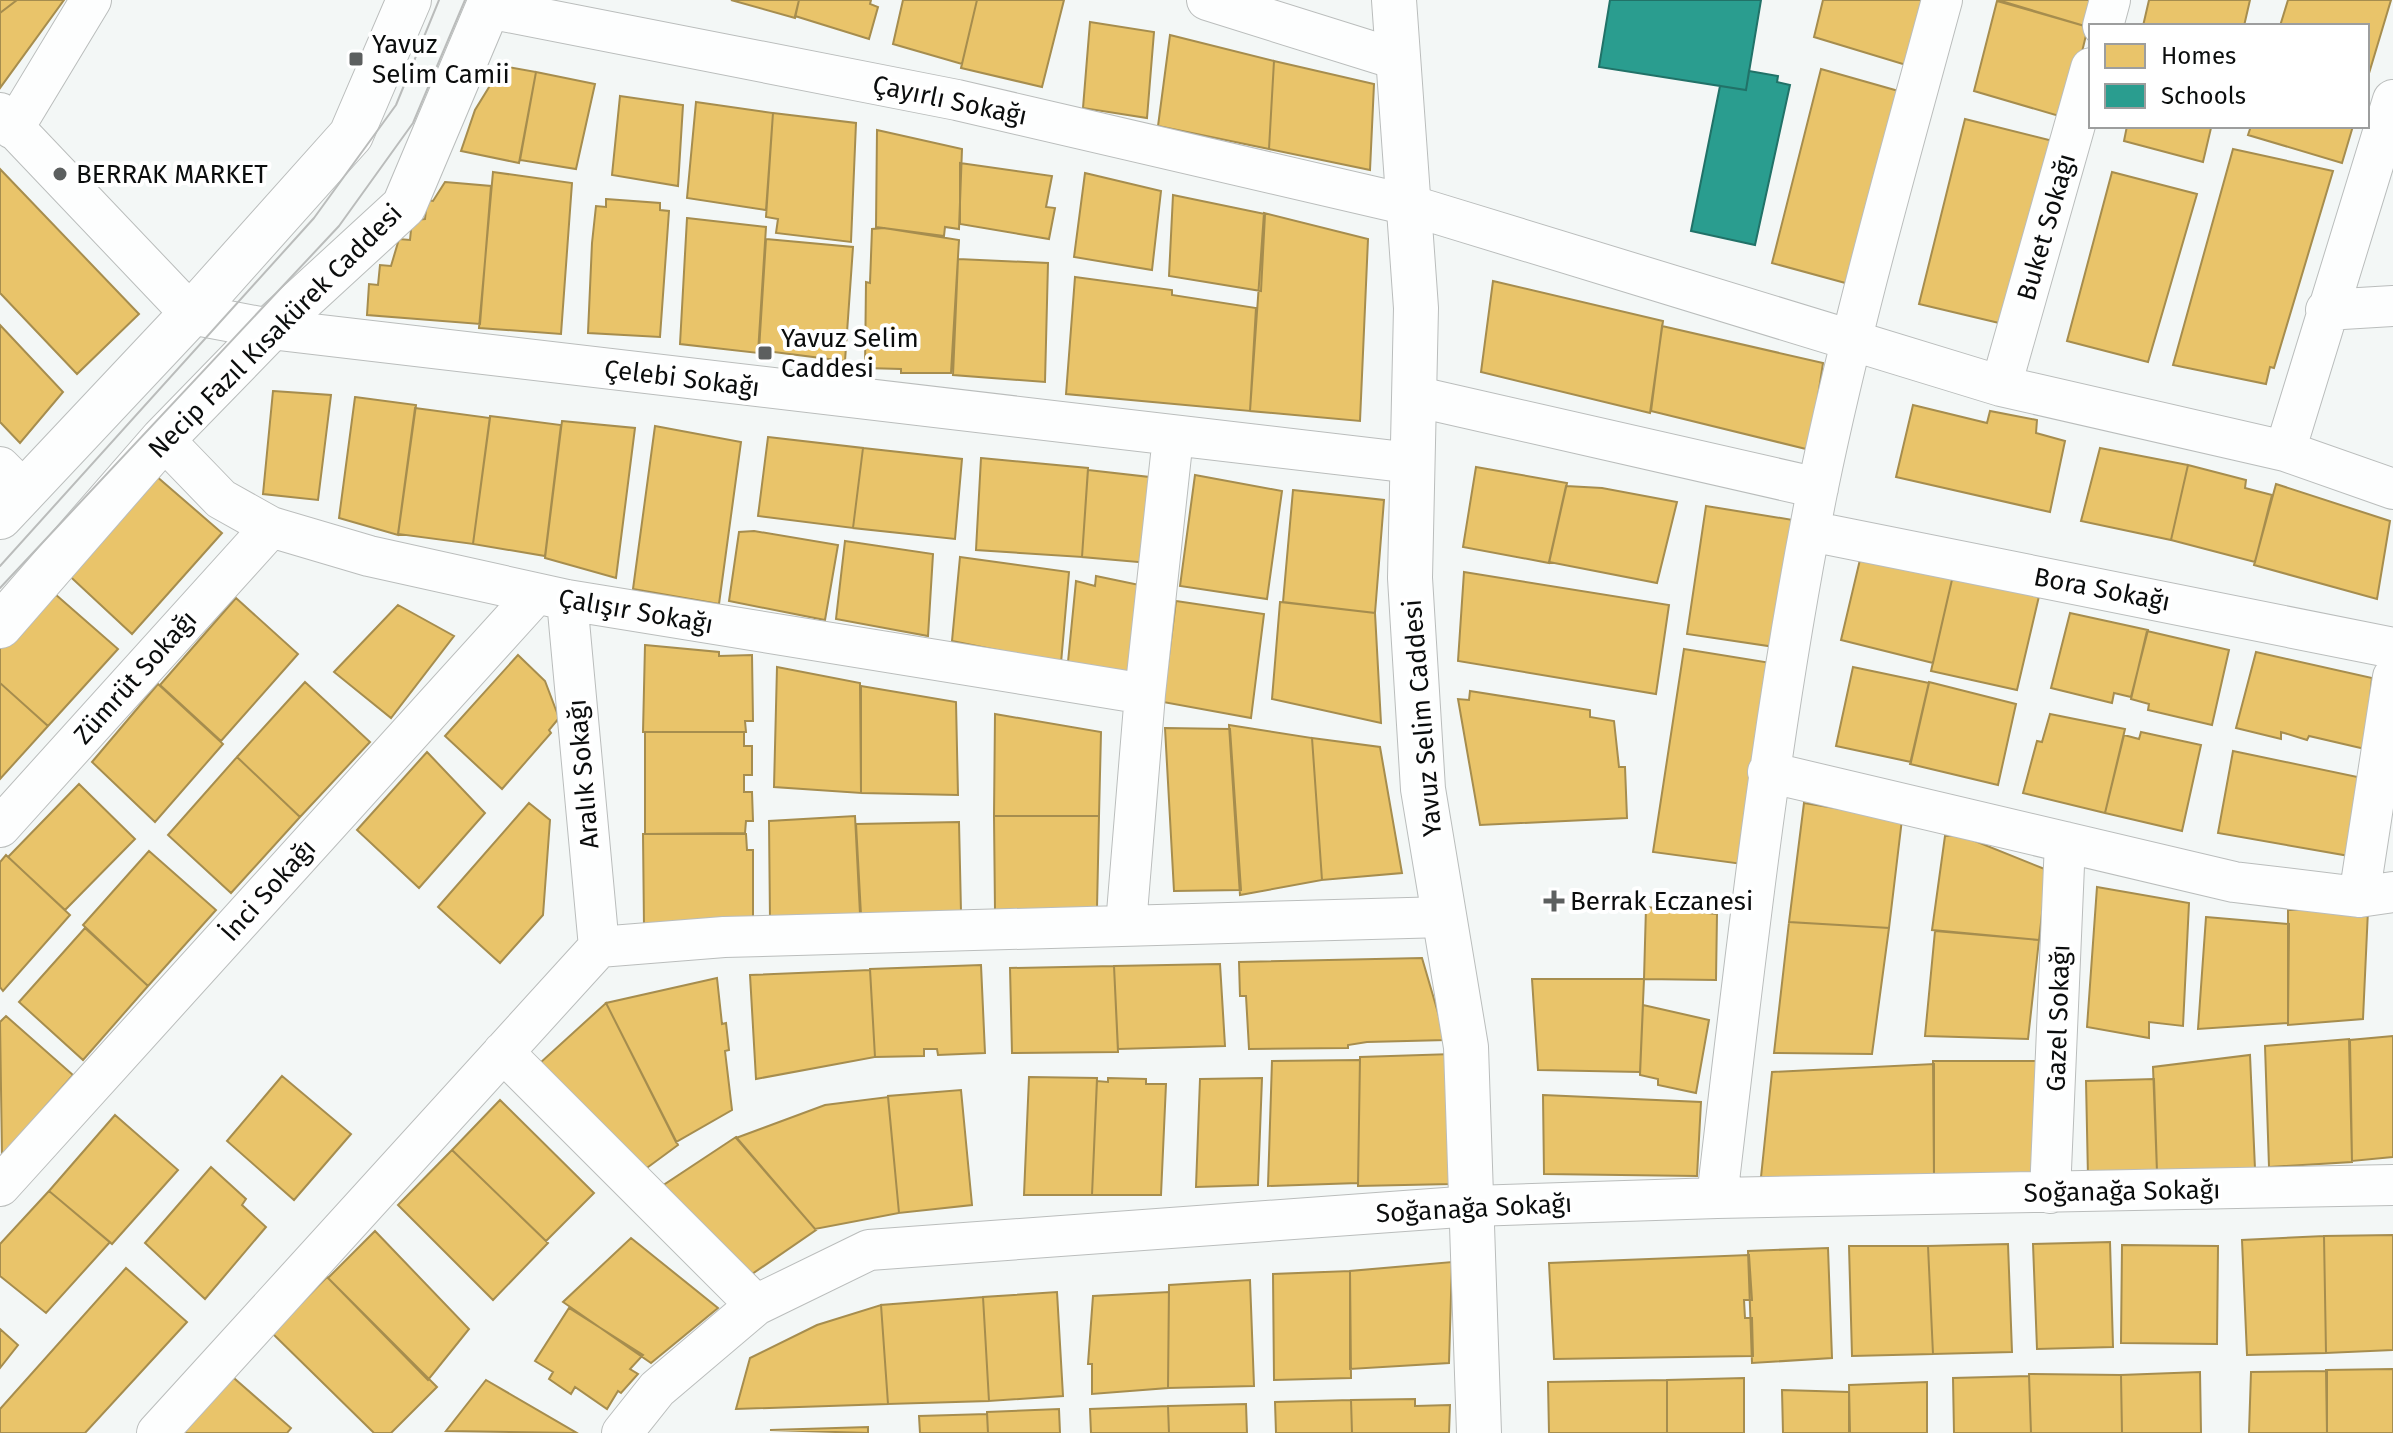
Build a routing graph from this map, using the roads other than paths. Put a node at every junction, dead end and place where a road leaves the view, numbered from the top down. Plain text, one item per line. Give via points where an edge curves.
1 (91, 0) edge
2 (409, 0) edge
3 (1207, 0) edge
4 (1394, 0) edge
5 (1942, 0) edge
6 (2110, 0) edge
7 (490, 4) edge
8 (2104, 24) edge
9 (1399, 60) junction
10 (2089, 75) edge
11 (2393, 100) edge
12 (7, 121) edge
13 (1409, 205) junction
14 (2393, 306) edge
15 (2326, 310) junction
16 (191, 314) junction
17 (270, 329) junction
18 (1850, 340) junction
19 (2001, 386) junction
20 (1414, 396) junction
21 (1173, 437) junction
22 (163, 439) junction
23 (2285, 451) junction
24 (1412, 463) junction
25 (1818, 488) junction
26 (2393, 489) edge
27 (8, 492) edge
28 (271, 527) junction
29 (1810, 531) junction
30 (551, 597) junction
31 (0, 626) edge
32 (2393, 648) edge
33 (2393, 677) edge
34 (1145, 694) junction
35 (1768, 772) junction
36 (0, 827) edge
37 (2065, 842) junction
38 (2376, 895) edge
39 (1445, 917) junction
40 (1126, 925) junction
41 (599, 947) junction
42 (503, 1052) junction
43 (2393, 1185) edge
44 (0, 1186) edge
45 (2050, 1193) junction
46 (1717, 1198) junction
47 (1473, 1206) junction
48 (756, 1305) junction
49 (157, 1433) edge
50 (622, 1433) edge
51 (1479, 1433) edge

1 - 12 street
2 - 16 street via 351,135
3 - 9 street
4 - 9 street, Yavuz Selim Caddesi
5 - 18 street
6 - 8 street
7 - 13 street, Çayırlı Sokağı via 957,100
7 - 17 street, Necip Fazıl Kısakürek Caddesi via 404,206
9 - 13 street, Yavuz Selim Caddesi
10 - 19 street, Buket Sokağı
11 - 15 street
12 - 16 street
13 - 18 street, Çayırlı Sokağı
13 - 20 street, Yavuz Selim Caddesi via 1416,308
14 - 15 street
15 - 23 street
16 - 17 street, Çelebi Sokağı
16 - 27 street
17 - 21 street, Çelebi Sokağı
17 - 22 street, Necip Fazıl Kısakürek Caddesi
18 - 19 street, Çayırlı Sokağı
18 - 25 street
19 - 23 street, Çayırlı Sokağı
20 - 24 street, Yavuz Selim Caddesi
20 - 25 street
21 - 24 street, Çelebi Sokağı
21 - 34 street
22 - 28 street, Çalışır Sokağı via 221,499
22 - 31 street, Necip Fazıl Kısakürek Caddesi
23 - 26 street, Çayırlı Sokağı
24 - 39 street, Yavuz Selim Caddesi via 1410,578 1423,789
25 - 29 street
28 - 30 street, Çalışır Sokağı via 369,556
28 - 36 street, Zümrüt Sokağı
29 - 32 street, Bora Sokağı
29 - 35 street
30 - 34 street, Çalışır Sokağı
30 - 41 street, Aralık Sokağı
30 - 44 street, İnci Sokağı
33 - 38 street
34 - 40 street
35 - 37 street
35 - 46 street
37 - 38 street via 2234,882
37 - 45 street, Gazel Sokağı
39 - 40 street
39 - 47 street, Yavuz Selim Caddesi via 1466,1047
40 - 41 street via 724,937
41 - 42 street
42 - 48 street
42 - 49 street
43 - 45 street, Soğanağa Sokağı
45 - 46 street, Soğanağa Sokağı
46 - 47 street, Soğanağa Sokağı
47 - 48 street, Soğanağa Sokağı via 869,1250
47 - 51 street, Yavuz Selim Caddesi
48 - 50 street, Soğanağa Sokağı via 657,1389

